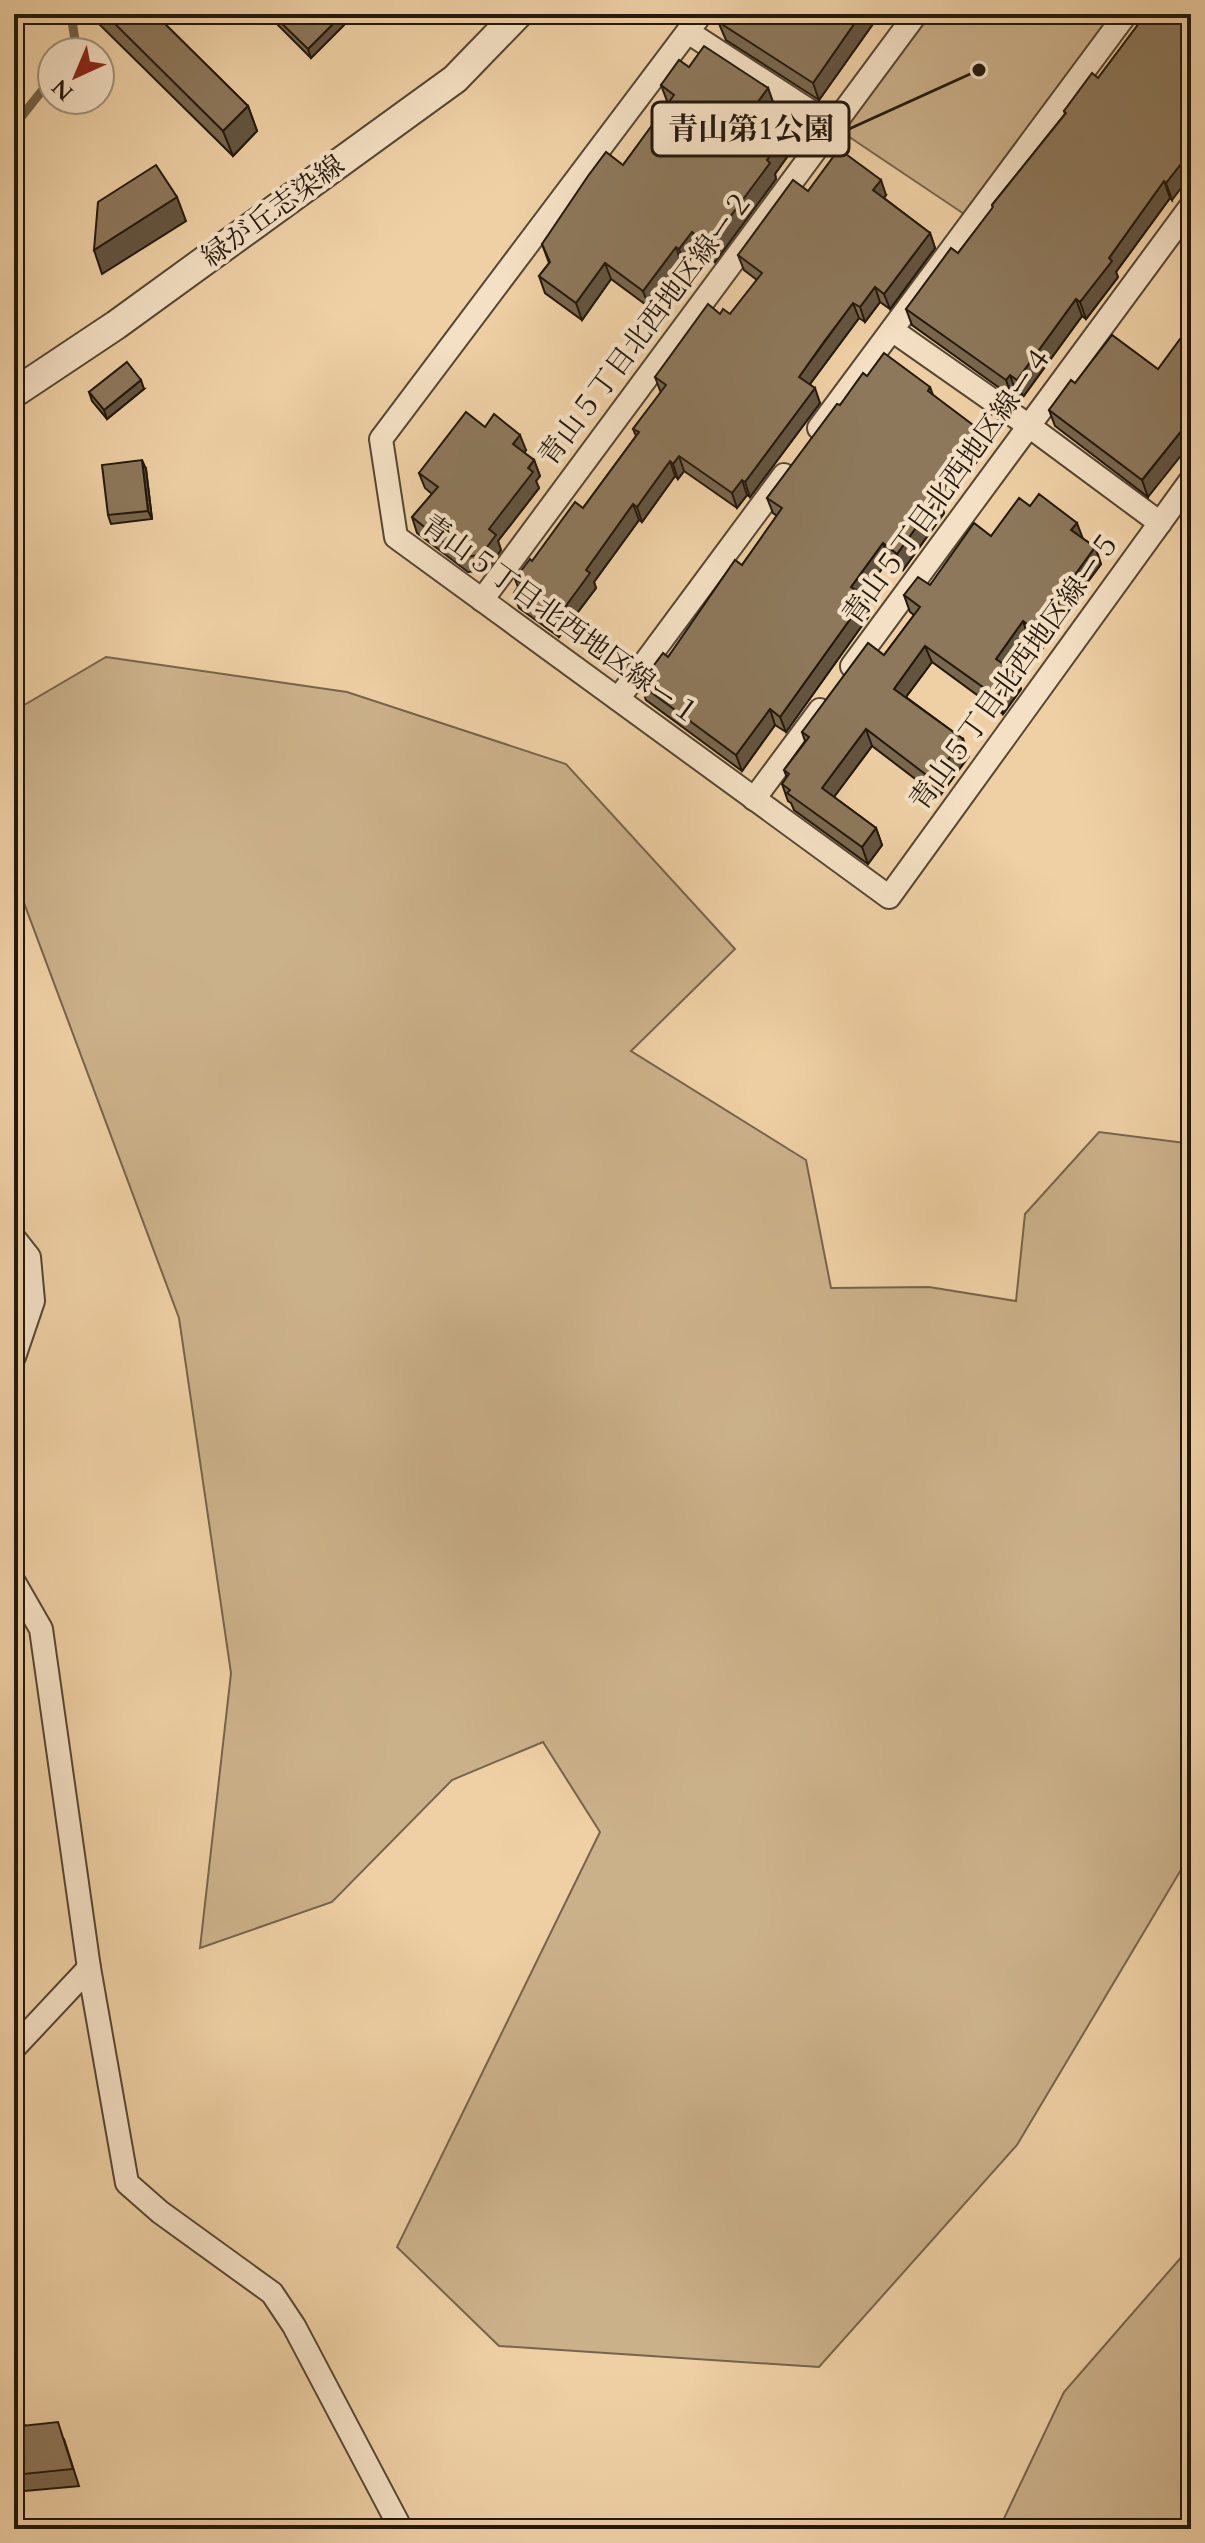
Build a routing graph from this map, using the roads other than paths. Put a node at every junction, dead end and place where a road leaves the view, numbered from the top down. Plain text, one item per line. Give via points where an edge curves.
1 (518, 14) edge
2 (916, 14) edge
3 (1126, 14) edge
4 (694, 23) edge
5 (833, 126) junction
6 (1191, 206) edge
7 (892, 330) junction
8 (14, 393) edge
9 (1029, 426) junction
10 (1191, 480) edge
11 (1160, 523) junction
12 (482, 600) junction
13 (618, 699) junction
14 (754, 799) junction
15 (889, 897) joint
16 (14, 1238) edge
17 (14, 1357) edge
18 (14, 1582) edge
19 (89, 1968) junction
20 (14, 2048) edge
21 (401, 2529) edge

1 - 8 street, 緑が丘志染線 via 455,79
2 - 5 street, 青山５丁目北西地区線ー２
3 - 7 street
4 - 5 street
4 - 12 street, 青山５丁目北西地区線ー１ via 381,439 396,537
5 - 12 street, 青山５丁目北西地区線ー２
6 - 9 street, 青山５丁目北西地区線ー４
7 - 9 street
7 - 13 street
9 - 11 street
9 - 14 street, 青山５丁目北西地区線ー４
10 - 11 street, 青山５丁目北西地区線ー５
11 - 15 street, 青山５丁目北西地区線ー５
12 - 13 street, 青山５丁目北西地区線ー１
13 - 14 street, 青山５丁目北西地区線ー１
14 - 15 street, 青山５丁目北西地区線ー１
16 - 17 street via 29,1257 33,1301
18 - 19 street via 41,1629
19 - 20 street
19 - 21 street via 127,2183 272,2293

